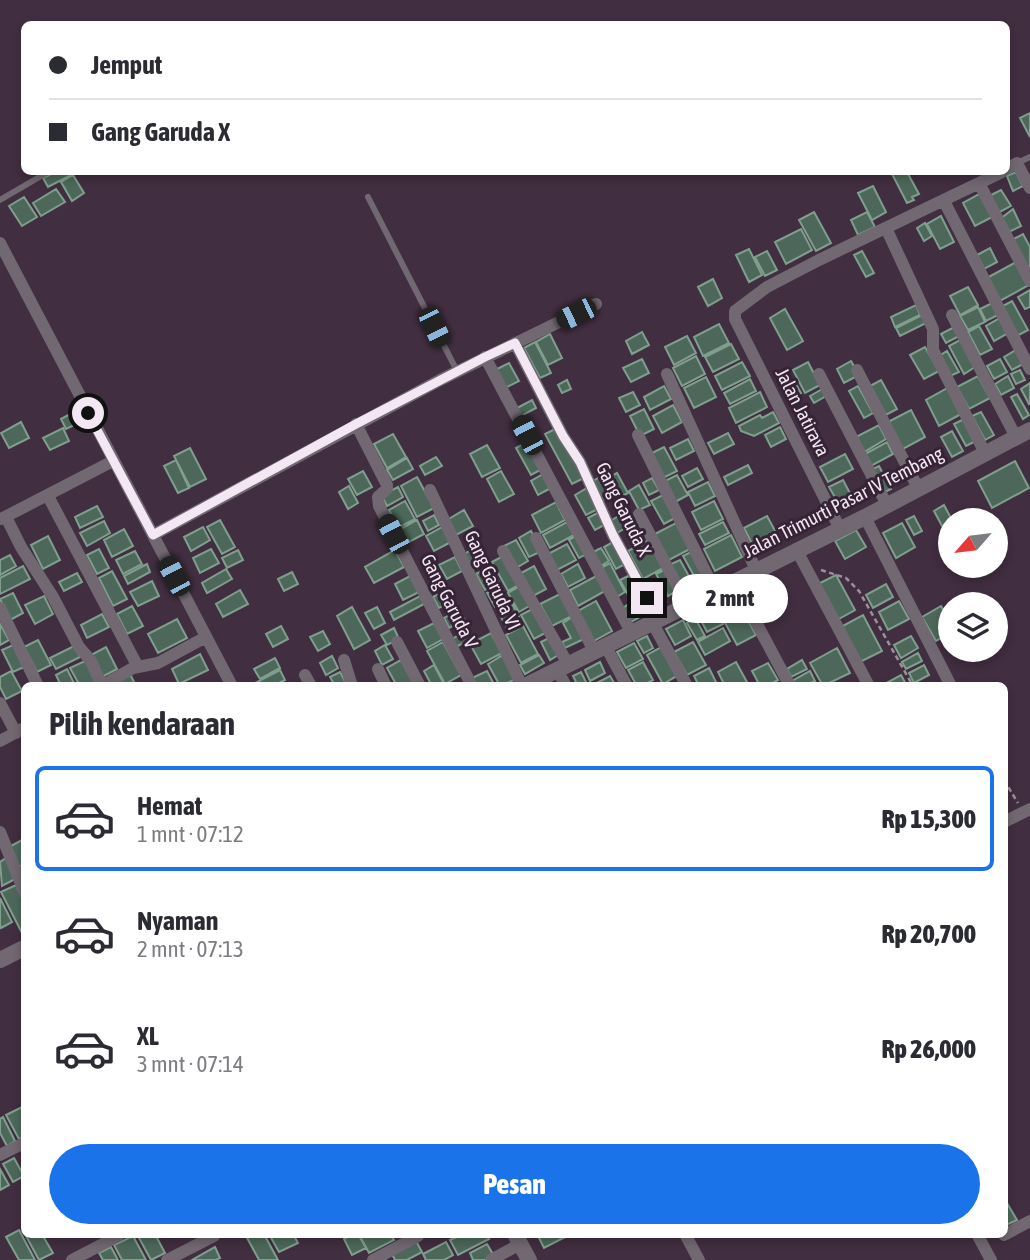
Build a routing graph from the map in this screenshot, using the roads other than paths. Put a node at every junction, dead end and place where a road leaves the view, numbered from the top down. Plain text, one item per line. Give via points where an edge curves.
1 (1030, 157) edge
2 (1010, 167) edge
3 (1010, 170) edge
4 (43, 175) edge
5 (994, 175) edge
6 (979, 183) junction
7 (1030, 188) edge
8 (368, 197) dead end
9 (0, 200) edge
10 (944, 201) junction
11 (886, 228) junction
12 (0, 243) edge
13 (1030, 281) edge
14 (596, 304) dead end
15 (952, 315) dead end
16 (515, 343) junction
17 (485, 357) junction
18 (1030, 369) edge
19 (858, 370) dead end
20 (457, 371) junction
21 (667, 374) dead end
22 (819, 374) dead end
23 (356, 424) junction
24 (1023, 434) edge
25 (638, 435) dead end
26 (985, 453) junction
27 (113, 461) junction
28 (918, 488) junction
29 (429, 489) dead end
30 (48, 496) junction
31 (887, 505) junction
32 (639, 513) dead end
33 (865, 517) junction
34 (3, 518) edge
35 (840, 529) junction
36 (153, 535) junction
37 (536, 538) dead end
38 (796, 549) junction
39 (503, 551) dead end
40 (756, 570) junction
41 (734, 581) junction
42 (715, 590) junction
43 (687, 604) junction
44 (0, 608) edge
45 (655, 620) junction
46 (631, 632) junction
47 (206, 637) junction
48 (397, 642) dead end
49 (599, 648) junction
50 (344, 660) dead end
51 (138, 667) junction
52 (563, 667) junction
53 (378, 669) dead end
54 (36, 682) edge
55 (100, 682) edge
56 (110, 682) edge
57 (230, 682) edge
58 (351, 682) edge
59 (384, 682) edge
60 (418, 682) edge
61 (470, 682) edge
62 (521, 682) edge
63 (531, 682) edge
64 (565, 682) edge
65 (624, 682) edge
66 (685, 682) edge
67 (788, 682) edge
68 (867, 682) edge
69 (949, 682) edge
70 (0, 703) edge
71 (20, 731) edge
72 (0, 741) edge
73 (1027, 810) edge
74 (1008, 820) edge
75 (0, 832) edge
76 (21, 884) edge
77 (21, 950) edge
78 (0, 960) edge
79 (21, 1144) edge
80 (0, 1155) edge
81 (1030, 1221) edge
82 (1008, 1233) edge
83 (114, 1238) edge
84 (210, 1238) edge
85 (414, 1238) edge
86 (688, 1238) edge
87 (518, 1240) edge
88 (981, 1241) edge
89 (72, 1260) edge
90 (167, 1260) edge
91 (373, 1260) edge
92 (491, 1260) edge
93 (529, 1260) edge
94 (699, 1260) edge
95 (991, 1260) edge

1 - 2 lane
3 - 7 street
4 - 9 lane
5 - 6 street
6 - 10 street
6 - 13 street
8 - 20 lane
10 - 11 street
10 - 18 street
11 - 26 street via 933,329 933,350
11 - 35 street, Jalan Jatirava via 767,287 735,311
12 - 27 street
14 - 16 street
15 - 24 street
16 - 17 street
16 - 45 street, Gang Garuda X via 580,462
17 - 20 street
17 - 46 street
19 - 28 street
20 - 23 street
21 - 40 street
22 - 31 street
23 - 36 street
23 - 61 street, Gang Garuda V via 387,485 378,496 379,506
24 - 26 street, Jalan Trimurti Pasar IV Tembang
25 - 42 street
26 - 28 street, Jalan Trimurti Pasar IV Tembang
27 - 30 street
27 - 36 street
28 - 31 street, Jalan Trimurti Pasar IV Tembang
29 - 62 street, Gang Garuda VI
30 - 34 street
30 - 51 street
31 - 33 street, Jalan Trimurti Pasar IV Tembang
32 - 43 street
33 - 35 street, Jalan Trimurti Pasar IV Tembang
33 - 69 street
34 - 55 street
35 - 38 street, Jalan Trimurti Pasar IV Tembang
36 - 47 street
37 - 49 street
38 - 40 street, Jalan Trimurti Pasar IV Tembang
38 - 68 street
39 - 52 street
40 - 41 street, Jalan Trimurti Pasar IV Tembang
41 - 42 street, Jalan Trimurti Pasar IV Tembang
41 - 67 street
42 - 43 street, Jalan Trimurti Pasar IV Tembang
43 - 45 street, Jalan Trimurti Pasar IV Tembang
44 - 54 street
45 - 46 street, Jalan Trimurti Pasar IV Tembang
45 - 66 street, Gang Garuda X
46 - 49 street, Jalan Trimurti Pasar IV Tembang
47 - 51 street via 154,664
47 - 57 street
48 - 60 street
49 - 52 street, Jalan Trimurti Pasar IV Tembang
49 - 65 street
50 - 58 street
51 - 56 street
52 - 63 street, Jalan Trimurti Pasar IV Tembang
52 - 64 street
53 - 59 street
70 - 71 street
71 - 72 street
73 - 74 street
75 - 76 street
77 - 78 street
79 - 80 street
81 - 82 street
83 - 89 street
84 - 90 street
85 - 91 street
86 - 94 street
87 - 92 street
87 - 93 street
88 - 95 street

